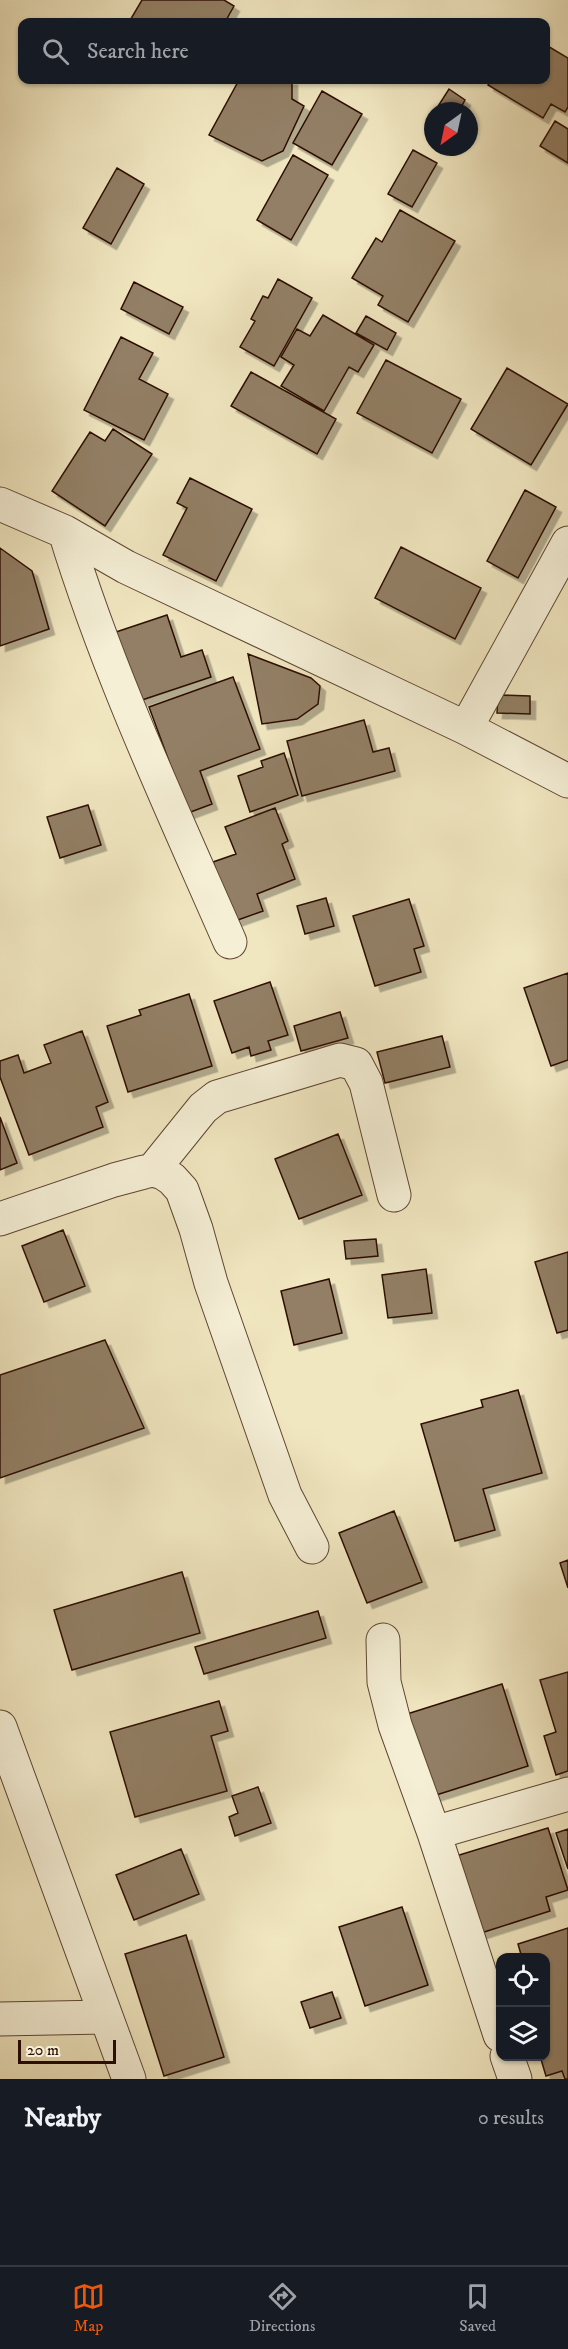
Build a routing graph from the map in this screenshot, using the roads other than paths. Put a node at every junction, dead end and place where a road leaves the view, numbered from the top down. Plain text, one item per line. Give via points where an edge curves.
1 (0, 504) edge
2 (65, 532) junction
3 (568, 543) edge
4 (466, 728) junction
5 (568, 781) edge
6 (230, 942) dead end
7 (153, 1170) junction
8 (394, 1195) dead end
9 (0, 1219) edge
10 (312, 1546) dead end
11 (383, 1640) dead end
12 (0, 1727) edge
13 (568, 1794) edge
14 (434, 1833) junction
15 (105, 2018) junction
16 (0, 2019) edge
17 (496, 2020) edge
18 (509, 2061) edge
19 (129, 2079) edge
20 (515, 2079) edge

1 - 2 street
2 - 4 street via 126,567
2 - 6 street via 81,586 130,712
3 - 4 street
4 - 5 street
7 - 8 street via 203,1108 217,1097 340,1060 356,1064 366,1083
7 - 9 street via 114,1179
7 - 10 street via 172,1179 182,1190 285,1495
11 - 14 street via 384,1682 395,1725
12 - 15 street
13 - 14 street
14 - 17 street
15 - 16 street
15 - 19 street
18 - 20 street

